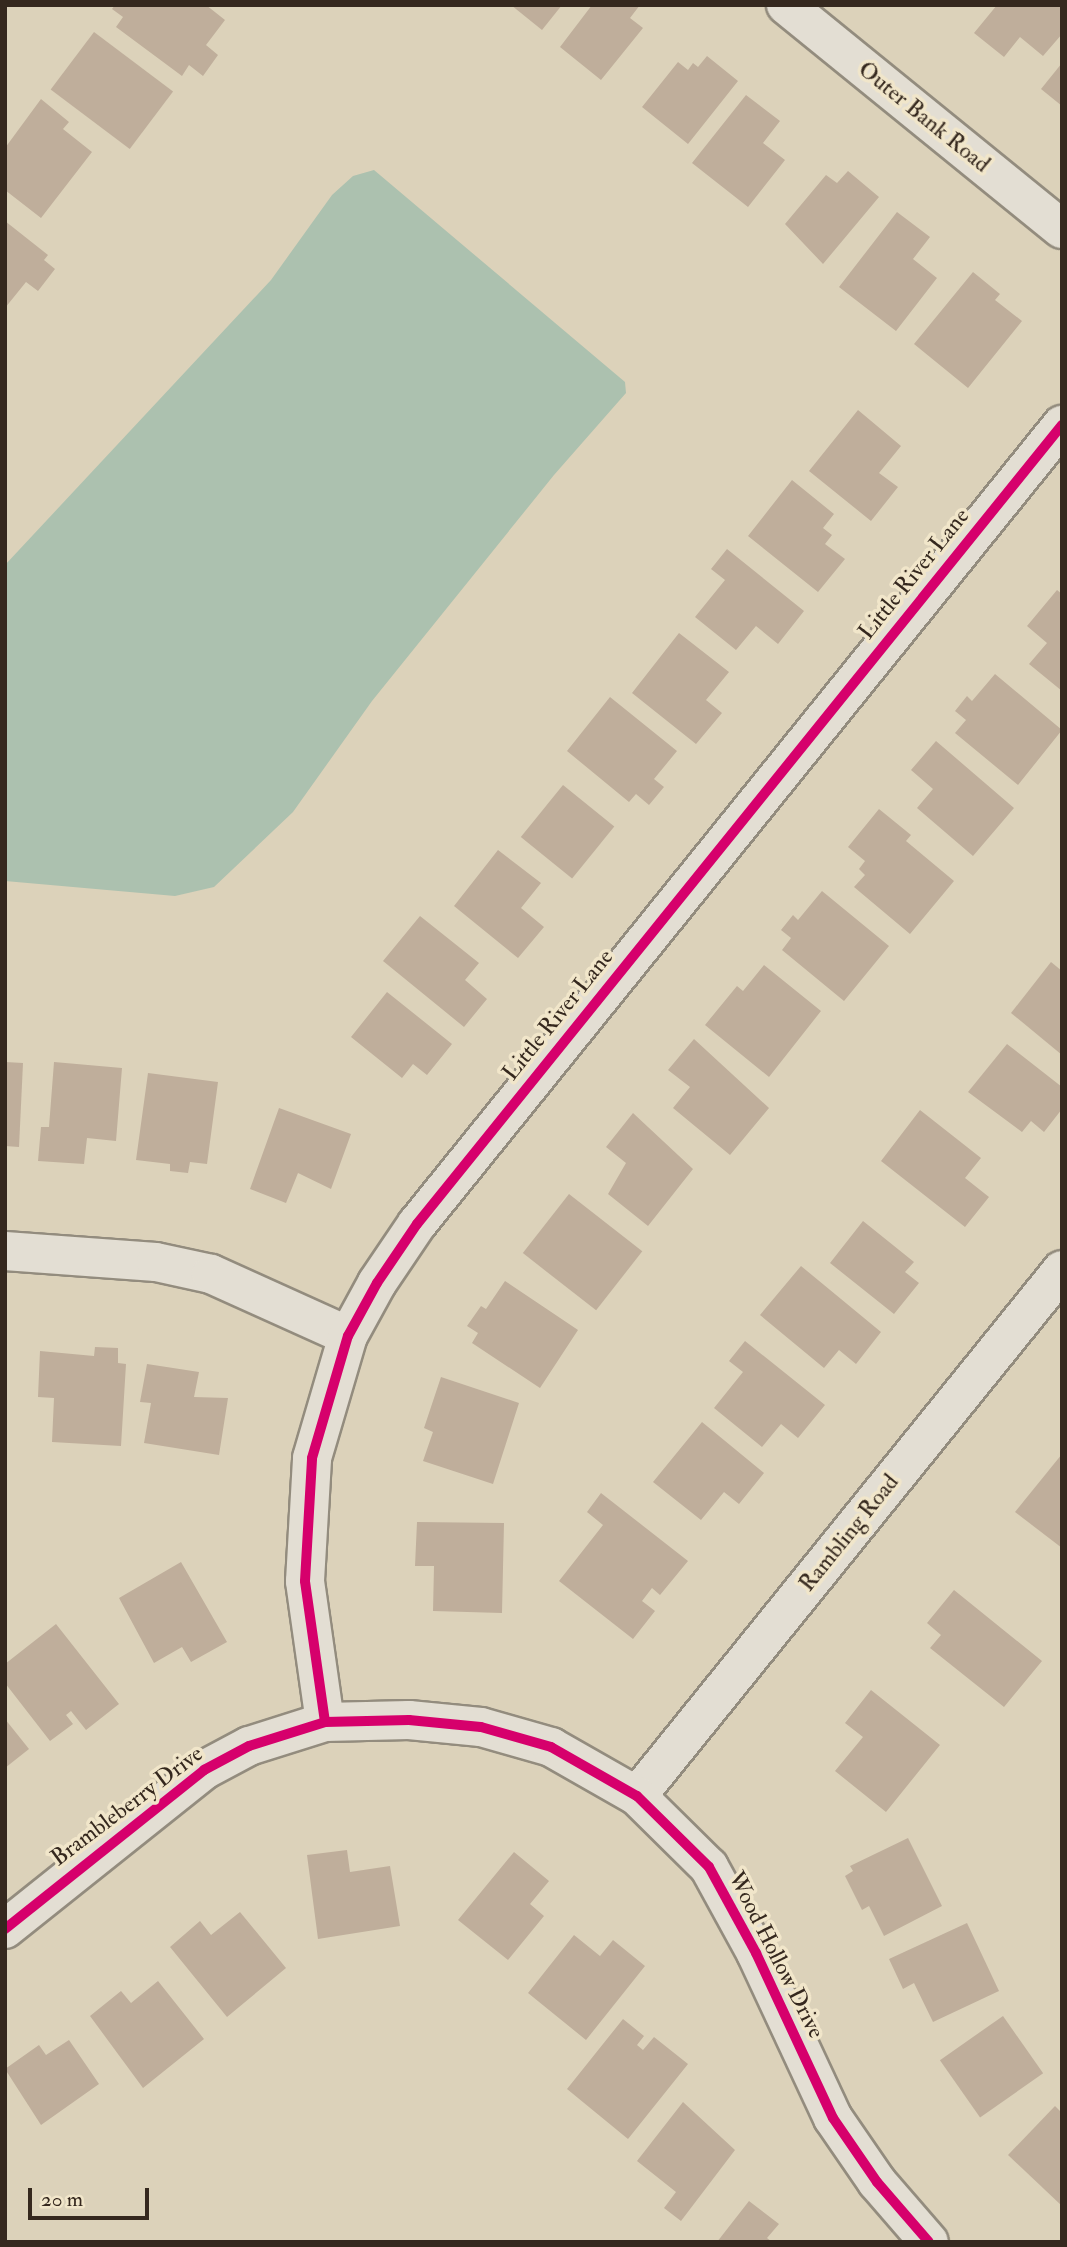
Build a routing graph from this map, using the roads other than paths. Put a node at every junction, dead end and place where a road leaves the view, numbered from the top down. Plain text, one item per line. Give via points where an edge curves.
1 (786, 5) edge
2 (1062, 229) edge
3 (1062, 425) edge
4 (5, 1251) edge
5 (1062, 1270) edge
6 (1049, 1311) edge
7 (348, 1336) junction
8 (325, 1722) junction
9 (637, 1796) junction
10 (5, 1929) edge
11 (929, 2242) edge

1 - 2 street, Outer Bank Road
3 - 7 street, Little River Lane via 417,1224
4 - 7 street via 156,1262 211,1274
5 - 6 street, Rambling Road
6 - 9 street, Rambling Road
7 - 8 street, Little River Lane via 312,1458 306,1515 304,1581
8 - 9 street, Wood Hollow Drive via 409,1720 481,1727 551,1747
8 - 10 street, Brambleberry Drive via 249,1746 204,1770
9 - 11 street, Wood Hollow Drive via 709,1867 757,1953 833,2118 877,2182

